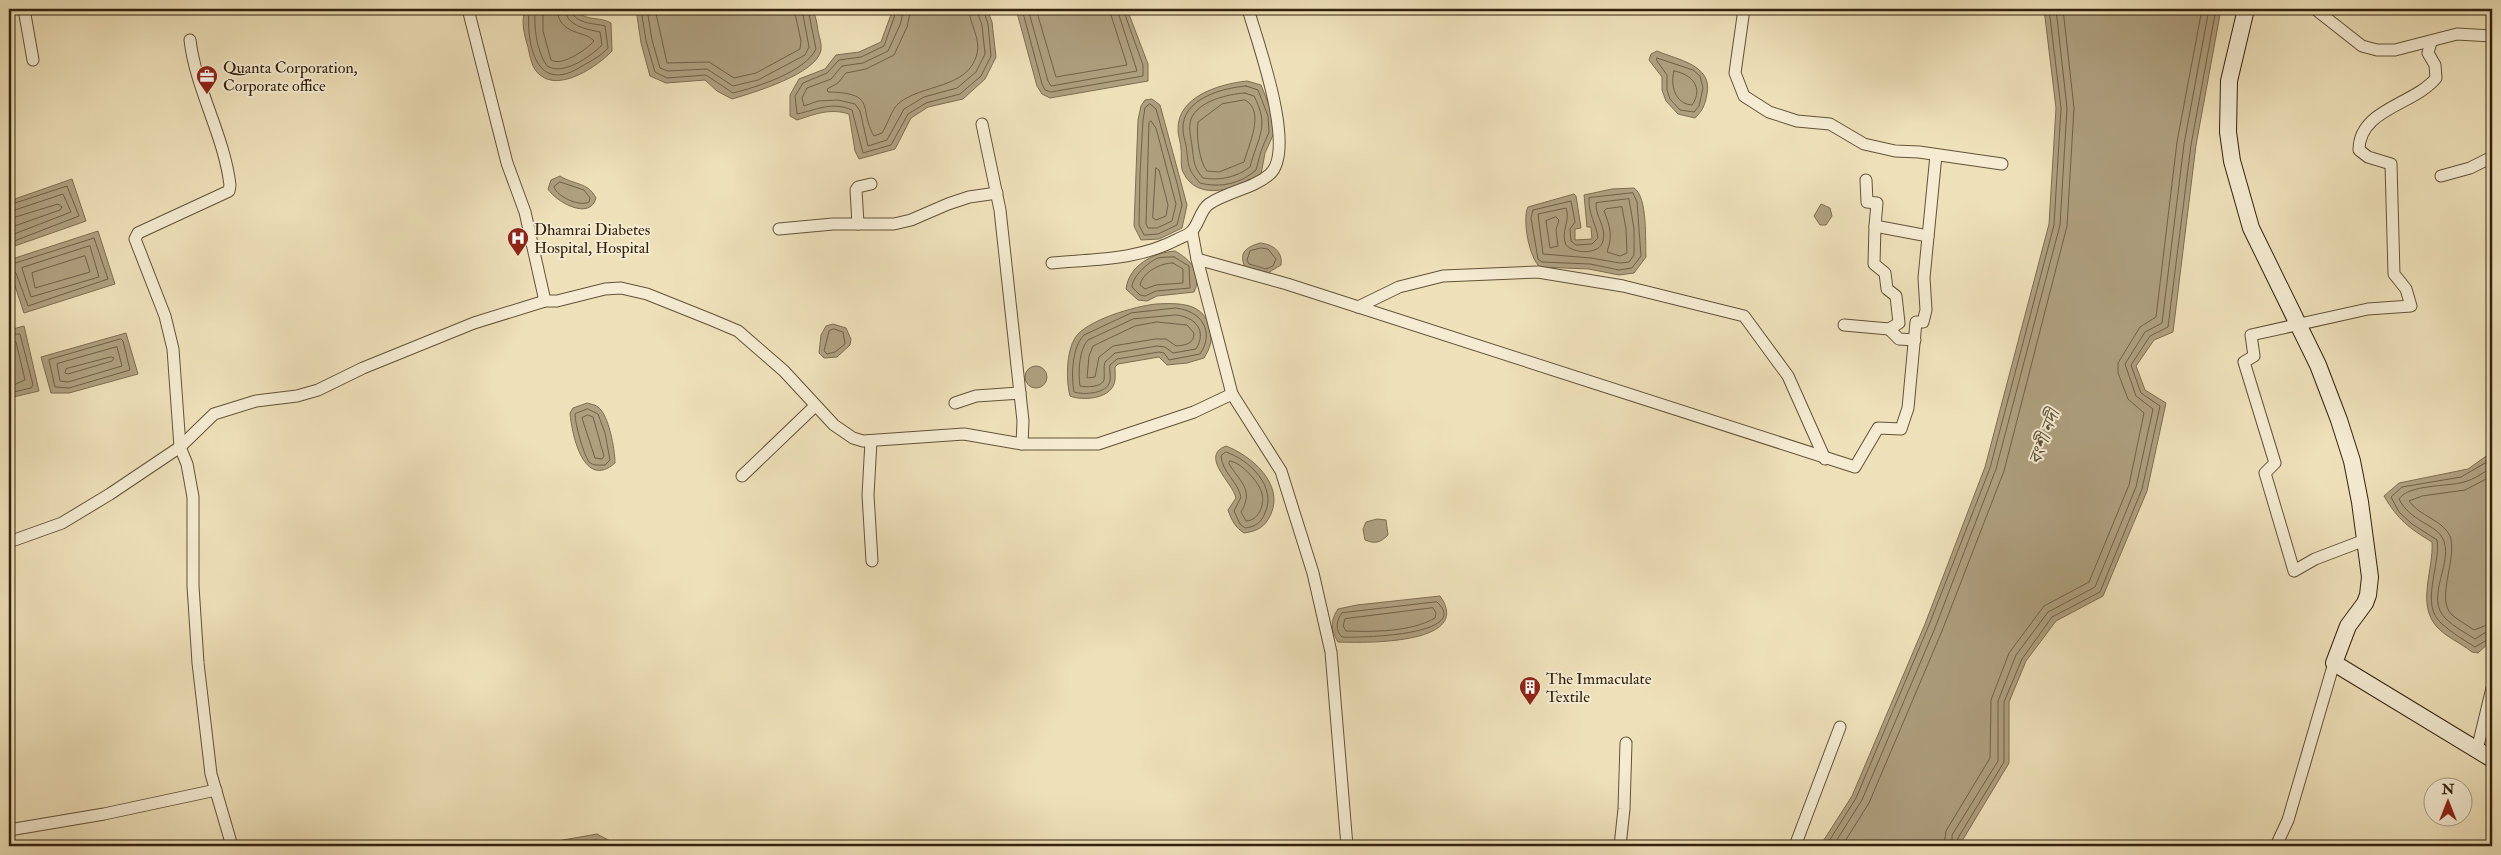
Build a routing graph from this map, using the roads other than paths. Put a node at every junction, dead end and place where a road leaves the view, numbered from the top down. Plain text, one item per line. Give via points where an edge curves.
1 (24, 9) edge
2 (468, 9) edge
3 (1248, 9) edge
4 (1744, 9) edge
5 (2246, 9) edge
6 (2316, 9) edge
7 (2492, 36) edge
8 (190, 40) dead end
9 (2431, 42) junction
10 (33, 60) dead end
11 (982, 124) dead end
12 (1936, 155) junction
13 (2492, 157) edge
14 (2002, 164) dead end
15 (2441, 176) dead end
16 (1866, 180) dead end
17 (871, 184) dead end
18 (997, 193) junction
19 (858, 224) junction
20 (1875, 226) junction
21 (779, 229) dead end
22 (1192, 232) junction
23 (1928, 236) junction
24 (1197, 259) junction
25 (1052, 263) dead end
26 (545, 301) junction
27 (1358, 307) junction
28 (2298, 323) junction
29 (1844, 325) dead end
30 (1889, 329) junction
31 (1915, 340) junction
32 (1020, 393) junction
33 (1232, 394) junction
34 (955, 404) dead end
35 (815, 406) junction
36 (870, 442) junction
37 (1022, 444) junction
38 (180, 447) junction
39 (1825, 459) junction
40 (742, 476) dead end
41 (2365, 540) junction
42 (9, 542) edge
43 (872, 561) dead end
44 (2334, 663) junction
45 (2492, 688) edge
46 (1840, 727) dead end
47 (1626, 743) dead end
48 (2477, 750) junction
49 (2492, 759) edge
50 (216, 790) junction
51 (9, 830) edge
52 (232, 846) edge
53 (1347, 846) edge
54 (1620, 846) edge
55 (1794, 846) edge
56 (2276, 846) edge

1 - 10 street
2 - 26 street via 506,163 524,212
3 - 22 street via 1274,99 1280,140 1277,161 1272,172 1260,182 1217,198 1206,206
4 - 12 street via 1735,73 1744,96 1769,112 1830,124 1864,144
5 - 28 street via 2229,81 2228,132 2232,161 2251,228
6 - 9 street via 2362,46 2395,50
7 - 9 street via 2456,34
8 - 38 street via 193,65 223,149 229,190 138,233 135,239 165,316 173,350
9 - 28 street via 2428,53 2436,78 2427,89 2368,123 2359,139 2359,150 2368,157 2391,164 2394,274 2406,290 2411,306 2368,309
11 - 18 street
12 - 14 street
12 - 23 street
13 - 15 street
16 - 20 street via 1867,202 1877,203
17 - 19 street via 856,190
18 - 19 street via 969,197 899,223
18 - 32 street
19 - 21 street
20 - 23 street
20 - 30 street via 1874,264 1885,274 1887,289 1896,296 1899,324
22 - 24 street
22 - 25 street via 1161,248 1131,255
23 - 31 street via 1924,278 1926,310 1924,322 1916,322
24 - 27 street
24 - 33 street
26 - 35 street via 557,301 605,288 647,294 738,331 784,370
26 - 38 street via 474,323 318,390 256,401 214,414
27 - 39 street
27 - 39 street via 1399,287 1443,276 1538,272 1624,286 1744,316 1788,376
28 - 41 street via 2325,384 2352,461
28 - 41 street via 2251,335 2254,356 2244,362 2275,463 2265,473 2294,571 2314,559
29 - 30 street
30 - 31 street via 1898,339
31 - 39 street via 1908,408 1901,428 1878,428 1855,467
32 - 34 street via 976,396
32 - 37 street
33 - 37 street via 1194,412 1112,441
33 - 53 street via 1281,471 1314,573 1331,652
35 - 36 street via 852,438
35 - 40 street
36 - 37 street via 964,434
36 - 43 street via 868,495
38 - 42 street via 62,523
38 - 50 street via 188,464 193,497 193,586 198,663 211,774
41 - 44 street via 2370,577 2368,595 2348,626
44 - 48 street
44 - 56 street via 2288,820
45 - 48 street
46 - 55 street
47 - 54 street
48 - 49 street
50 - 51 street
50 - 52 street

